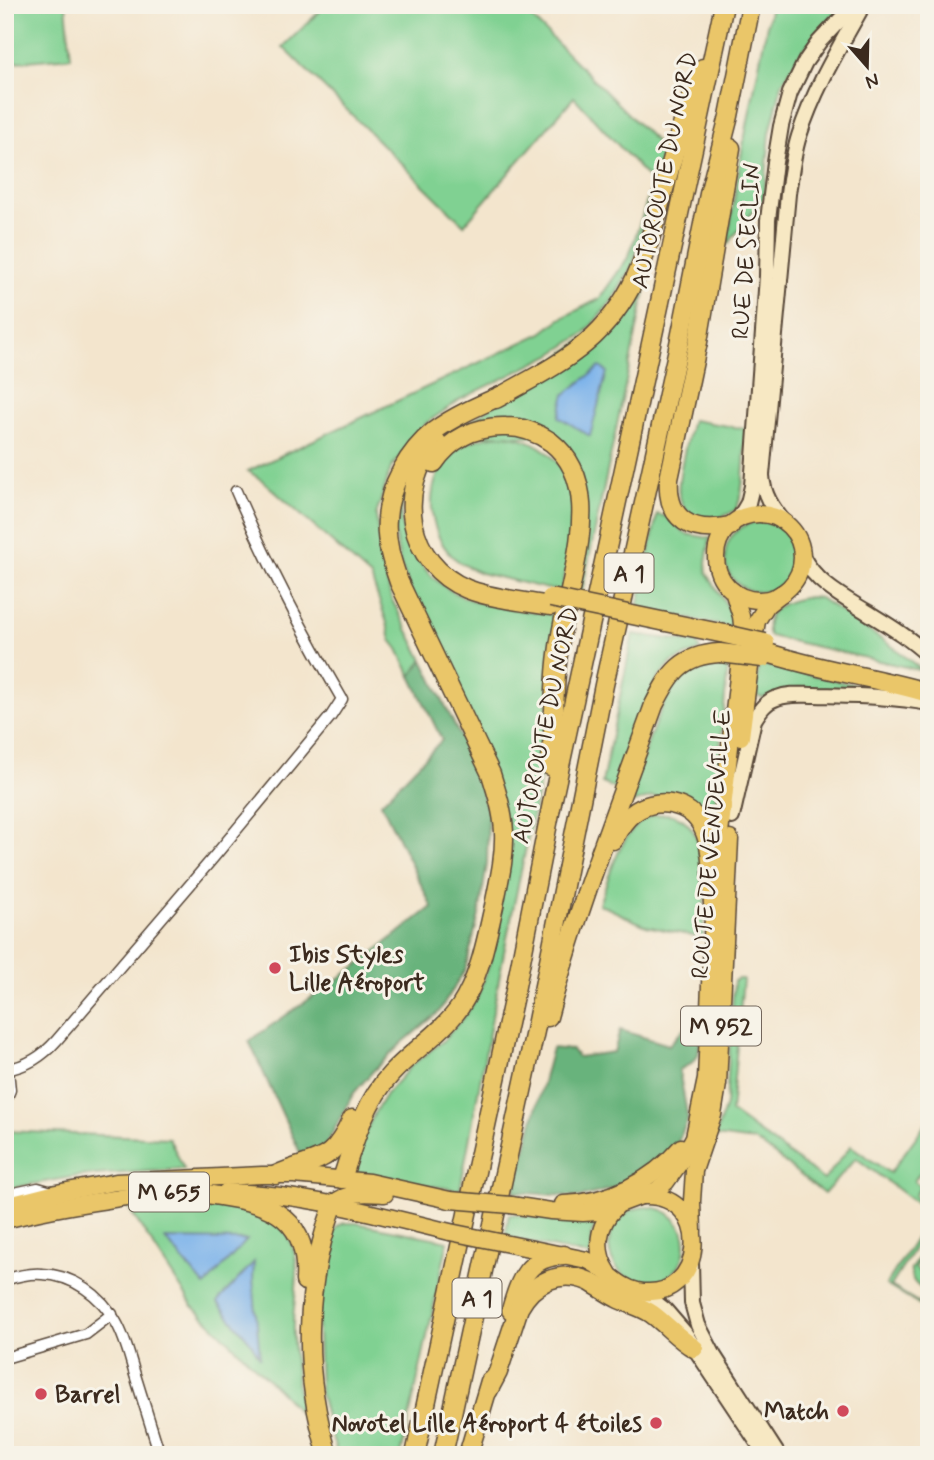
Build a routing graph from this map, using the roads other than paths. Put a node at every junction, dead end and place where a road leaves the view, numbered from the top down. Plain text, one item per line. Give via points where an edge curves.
1 (724, 5) edge
2 (751, 5) edge
3 (854, 5) edge
4 (863, 5) edge
5 (718, 37) junction
6 (729, 116) junction
7 (505, 394) junction
8 (236, 491) dead end
9 (784, 522) junction
10 (734, 523) junction
11 (802, 556) junction
12 (733, 591) junction
13 (782, 593) junction
14 (551, 602) junction
15 (723, 643) junction
16 (764, 651) junction
17 (929, 656) edge
18 (929, 682) edge
19 (929, 693) edge
20 (929, 704) edge
21 (552, 803) junction
22 (732, 817) junction
23 (590, 879) junction
24 (713, 904) junction
25 (535, 1031) junction
26 (7, 1070) edge
27 (704, 1097) junction
28 (5, 1102) edge
29 (369, 1104) junction
30 (276, 1175) junction
31 (342, 1179) junction
32 (187, 1191) junction
33 (56, 1193) junction
34 (5, 1195) edge
35 (640, 1196) junction
36 (450, 1200) junction
37 (334, 1203) junction
38 (511, 1205) junction
39 (620, 1205) junction
40 (5, 1206) edge
41 (5, 1220) edge
42 (693, 1231) junction
43 (564, 1255) junction
44 (691, 1262) junction
45 (609, 1274) junction
46 (5, 1280) edge
47 (629, 1289) junction
48 (112, 1314) junction
49 (310, 1344) junction
50 (694, 1348) junction
51 (5, 1358) edge
52 (488, 1391) junction
53 (160, 1455) edge
54 (328, 1455) edge
55 (415, 1455) edge
56 (443, 1455) edge
57 (468, 1455) edge
58 (766, 1455) edge
59 (778, 1455) edge

1 - 5 highway, AUTOROUTE DU NORD / A 1
2 - 6 highway, AUTOROUTE DU NORD / A 1
3 - 10 main road, RUE DE SECLIN via 805,62 781,126 768,220 752,486 748,503
4 - 9 main road, RUE DE SECLIN via 811,105 799,136 788,194 762,475 768,500
5 - 7 highway via 690,99 647,252 628,293 588,342
5 - 21 highway, AUTOROUTE DU NORD / A 1
6 - 10 highway via 736,128 668,492 675,512 687,524 704,529
6 - 25 highway, AUTOROUTE DU NORD / A 1 via 604,685
7 - 14 highway via 460,423 422,462 411,504 414,527 430,562 457,584 482,594
7 - 29 highway via 464,412 422,442 401,473 388,508 388,538 399,582 491,774 502,814 503,842 486,940 467,994 444,1026 392,1073
8 - 26 street via 287,599 342,699 57,1041 33,1061
9 - 10 main road via 761,514
9 - 11 main road via 798,539
10 - 12 main road via 719,543 717,561 722,578
11 - 13 main road via 797,577
11 - 17 main road via 827,586
12 - 13 main road via 760,600
12 - 24 main road, ROUTE DE VENDEVILLE / M 952 via 743,633
13 - 22 main road, ROUTE DE VENDEVILLE / M 952 via 767,605 755,630
14 - 15 highway, bridge
14 - 21 highway via 464,576 447,564 433,545 423,519 425,483 439,456 457,439 499,427 533,432 559,449 579,485 582,522 558,654 553,744 545,790
15 - 16 highway, bridge
15 - 23 highway via 680,666 665,683
16 - 18 highway via 872,666
16 - 19 highway
20 - 22 main road via 855,696 774,699 754,720
21 - 55 highway, AUTOROUTE DU NORD / A 1
22 - 42 main road, ROUTE DE VENDEVILLE / M 952 via 718,1084 694,1171
23 - 24 highway via 633,813 651,805 675,804 695,816 709,845
23 - 25 highway via 548,1019
24 - 27 main road, ROUTE DE VENDEVILLE / M 952
25 - 56 highway, AUTOROUTE DU NORD / A 1
26 - 28 street via 10,1090
27 - 35 main road, M 952 via 694,1137 681,1161 657,1190
27 - 38 main road via 683,1144 643,1180 587,1202
29 - 30 highway via 357,1109 332,1151
29 - 31 highway
30 - 31 main road, M 655
30 - 33 main road, M 655 via 116,1182
31 - 36 main road, M 655
31 - 37 main road
32 - 37 main road, M 655 via 265,1193
32 - 41 main road, M 655 via 80,1204
32 - 49 highway via 262,1204 293,1228 305,1259 301,1323
33 - 34 street via 38,1188
33 - 40 main road, M 655
35 - 39 main road
35 - 42 main road via 670,1202 687,1217
36 - 37 main road via 364,1193
36 - 38 main road, M 655, bridge
37 - 43 main road, M 655, bridge
37 - 49 highway via 315,1269
38 - 39 main road, M 655 via 592,1213
39 - 45 main road via 604,1222 599,1237 599,1253
42 - 44 main road
43 - 45 main road, M 655 via 595,1263
43 - 52 highway via 541,1259 523,1275
44 - 47 main road via 669,1286 653,1292
44 - 59 main road via 692,1303 698,1325
45 - 47 main road
46 - 48 street via 35,1274 61,1277 85,1288
47 - 50 main road via 665,1310
48 - 51 street via 86,1334
48 - 53 street
49 - 54 highway via 312,1386
50 - 52 highway via 640,1307 577,1277 555,1278 524,1299
50 - 58 main road
52 - 57 highway

